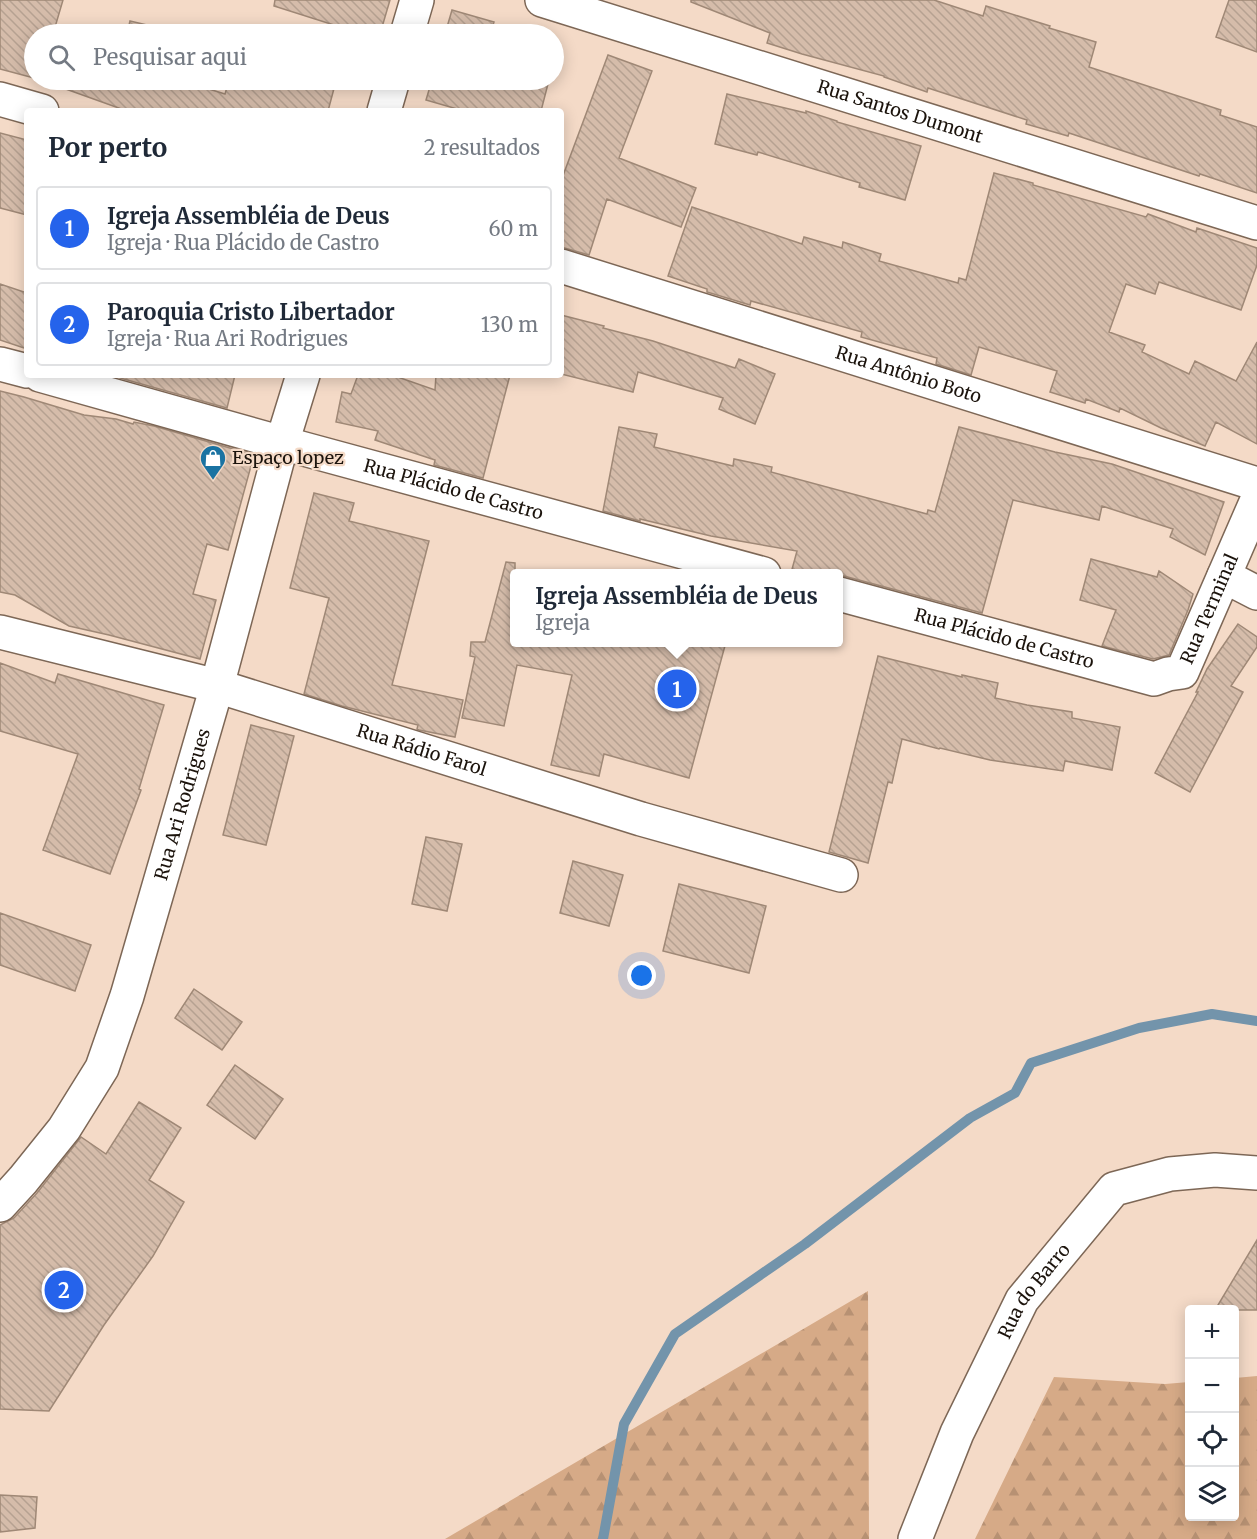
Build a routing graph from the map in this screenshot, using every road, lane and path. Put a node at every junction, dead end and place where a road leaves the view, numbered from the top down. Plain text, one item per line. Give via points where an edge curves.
1 (417, 0) edge
2 (542, 0) edge
3 (410, 24) edge
4 (390, 90) edge
5 (0, 99) edge
6 (32, 108) edge
7 (385, 108) edge
8 (1257, 223) edge
9 (564, 267) edge
10 (0, 364) edge
11 (24, 370) edge
12 (51, 378) edge
13 (302, 378) edge
14 (282, 443) junction
15 (1257, 484) edge
16 (1257, 500) edge
17 (749, 569) edge
18 (1224, 576) junction
19 (1257, 593) edge
20 (843, 595) edge
21 (0, 632) edge
22 (1168, 674) joint
23 (217, 686) junction
24 (842, 874) dead end
25 (1257, 1173) edge
26 (0, 1205) edge
27 (915, 1539) edge

1 - 3 street
2 - 8 street, Rua Santos Dumont
4 - 7 street
5 - 6 street
9 - 15 street, Rua Antônio Boto
10 - 11 street
12 - 14 street, Rua Plácido de Castro
13 - 14 street, Rua Ari Rodrigues
14 - 17 street, Rua Plácido de Castro
14 - 23 street, Rua Ari Rodrigues
16 - 18 street, Rua Terminal
18 - 19 street
18 - 22 street, Rua Terminal via 1182,672
20 - 22 street, Rua Plácido de Castro via 1154,679
21 - 23 street, Rua Rádio Farol
23 - 24 street, Rua Rádio Farol via 641,819
23 - 26 street, Rua Ari Rodrigues via 127,996 102,1068 64,1129
25 - 27 street, Rua do Barro via 1215,1170 1170,1174 1114,1189 1022,1300 957,1433

